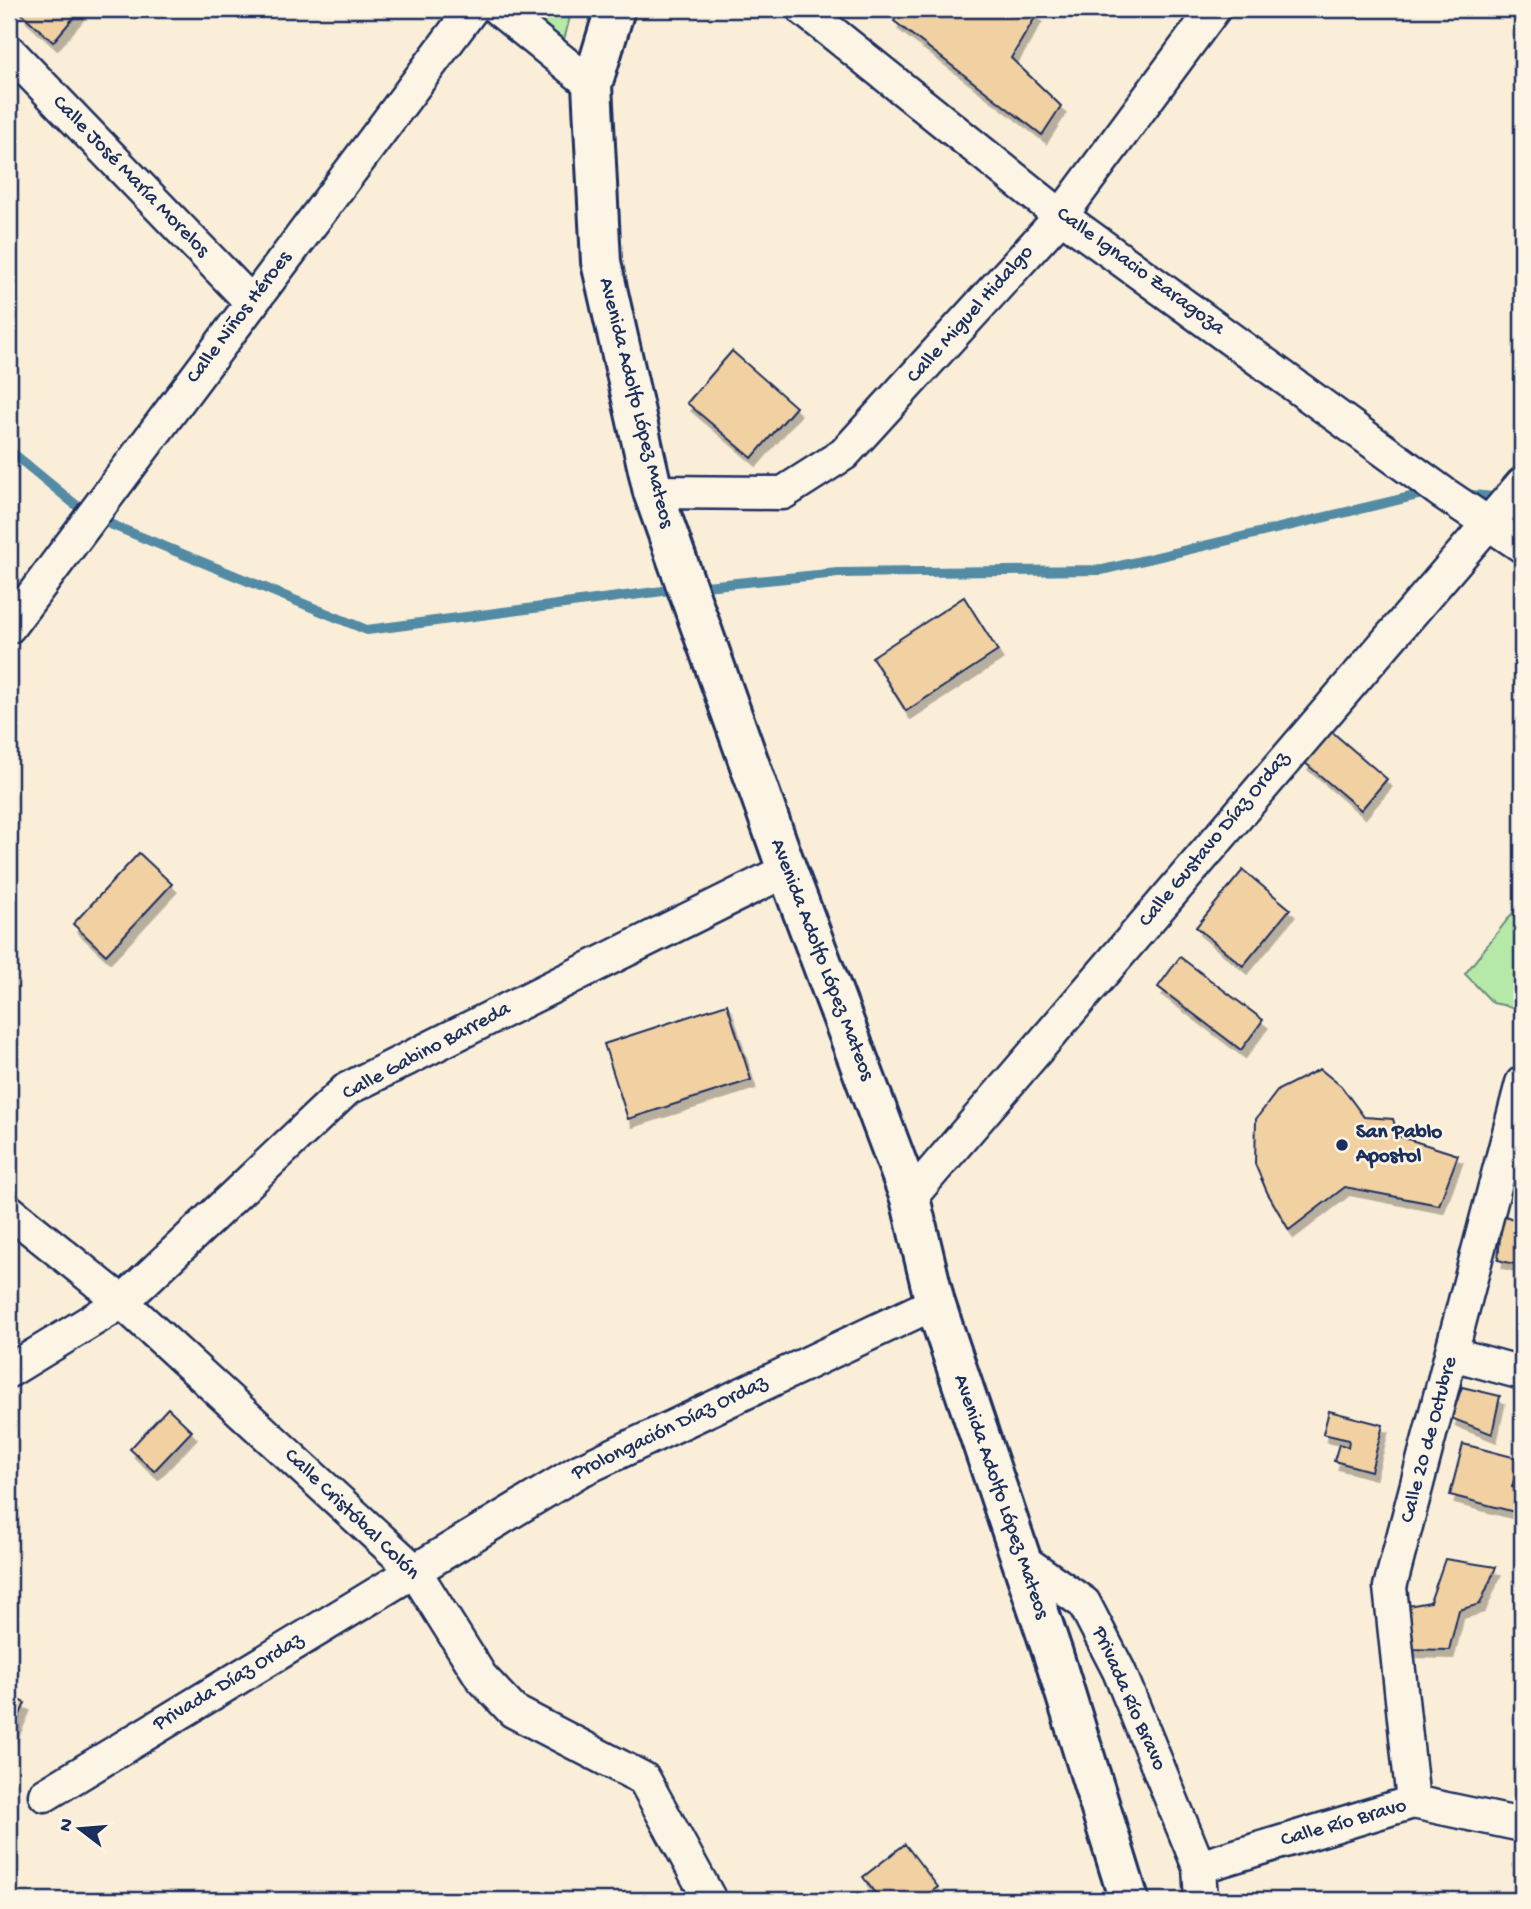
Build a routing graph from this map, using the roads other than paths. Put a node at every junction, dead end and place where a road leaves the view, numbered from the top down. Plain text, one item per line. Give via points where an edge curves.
1 (472, 9) edge
2 (498, 9) edge
3 (615, 9) edge
4 (803, 9) edge
5 (1214, 9) edge
6 (9, 51) edge
7 (592, 85) junction
8 (1061, 216) junction
9 (252, 303) junction
10 (1522, 484) edge
11 (653, 492) junction
12 (1487, 522) junction
13 (1522, 546) edge
14 (9, 627) edge
15 (787, 870) junction
16 (1522, 1083) edge
17 (910, 1198) junction
18 (9, 1211) edge
19 (122, 1302) junction
20 (934, 1303) junction
21 (1453, 1354) junction
22 (9, 1371) edge
23 (1522, 1373) edge
24 (1021, 1559) junction
25 (414, 1570) junction
26 (45, 1795) dead end
27 (1413, 1802) junction
28 (1522, 1825) edge
29 (1199, 1867) junction
30 (710, 1900) edge
31 (1129, 1900) edge
32 (1202, 1900) edge

1 - 9 street, Calle Niños Héroes
2 - 7 street
3 - 7 main road, Avenida Adolfo López Mateos
4 - 8 street, Calle Ignacio Zaragoza
5 - 8 street, Calle Miguel Hidalgo
6 - 9 street, Calle José María Morelos
7 - 11 main road, Avenida Adolfo López Mateos via 601,262
8 - 11 street, Calle Miguel Hidalgo via 844,454 783,493
8 - 12 street, Calle Ignacio Zaragoza
9 - 14 street, Calle Niños Héroes
10 - 12 street, Calle Gustavo Díaz Ordaz
11 - 15 main road, Avenida Adolfo López Mateos
12 - 13 street, Calle Ignacio Zaragoza
12 - 17 street, Calle Gustavo Díaz Ordaz
15 - 17 main road, Avenida Adolfo López Mateos
15 - 19 street, Calle Gabino Barreda via 347,1089
16 - 21 street, Calle 20 de Octubre
17 - 20 main road, Avenida Adolfo López Mateos
18 - 19 street, Calle Cristóbal Colón
19 - 22 street, Calle Gabino Barreda
19 - 25 street, Calle Cristóbal Colón
20 - 24 main road, Avenida Adolfo López Mateos
20 - 25 street, Prolongación Díaz Ordaz via 579,1471
21 - 23 street
21 - 27 street, Calle 20 de Octubre via 1390,1587
24 - 29 street, Privada Río Bravo via 1084,1603 1119,1671
24 - 31 main road, Avenida Adolfo López Mateos
25 - 26 street, Privada Díaz Ordaz
25 - 30 street, Calle Cristóbal Colón via 481,1677 513,1711 644,1779
27 - 28 street, Calle Río Bravo
27 - 29 street, Calle Río Bravo
29 - 32 street

